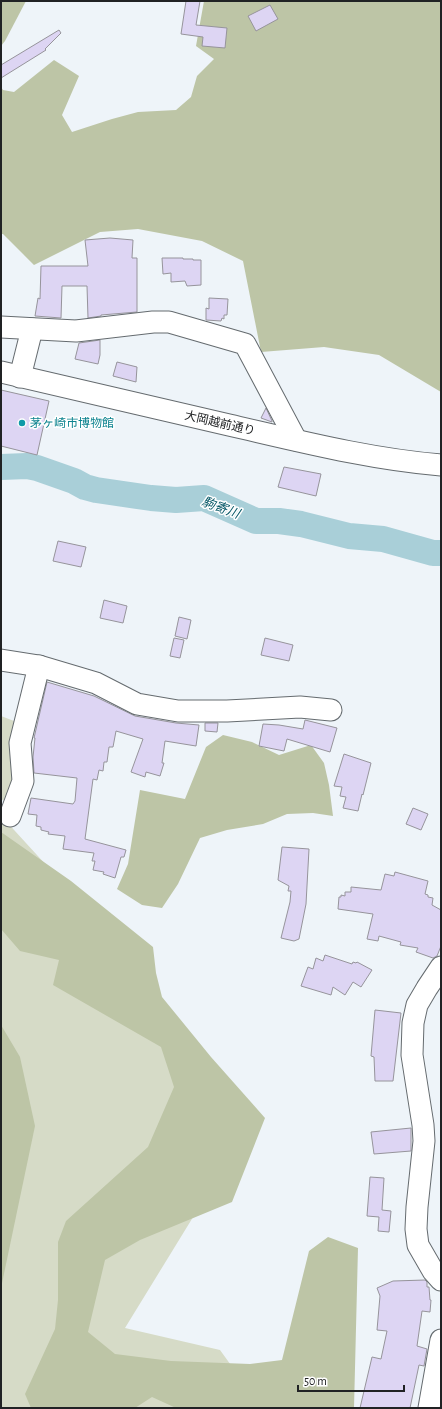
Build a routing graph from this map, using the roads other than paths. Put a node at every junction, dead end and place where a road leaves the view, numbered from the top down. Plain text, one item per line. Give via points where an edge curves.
1 (1, 327) edge
2 (32, 329) junction
3 (11, 375) edge
4 (296, 440) junction
5 (441, 465) edge
6 (1, 660) edge
7 (39, 666) junction
8 (331, 710) dead end
9 (10, 816) dead end
10 (441, 967) edge
11 (441, 1280) edge
12 (441, 1340) edge
13 (433, 1406) edge

1 - 2 street
2 - 3 street
2 - 4 street via 76,332 169,322 245,344
3 - 4 street, 大岡越前通り
4 - 5 street, 大岡越前通り via 352,452
6 - 7 street
7 - 8 street via 96,683 137,704 178,711 300,707
7 - 9 street via 20,743 22,781
10 - 11 street via 417,1005 413,1023 412,1055 424,1142 417,1207 418,1246
12 - 13 street

